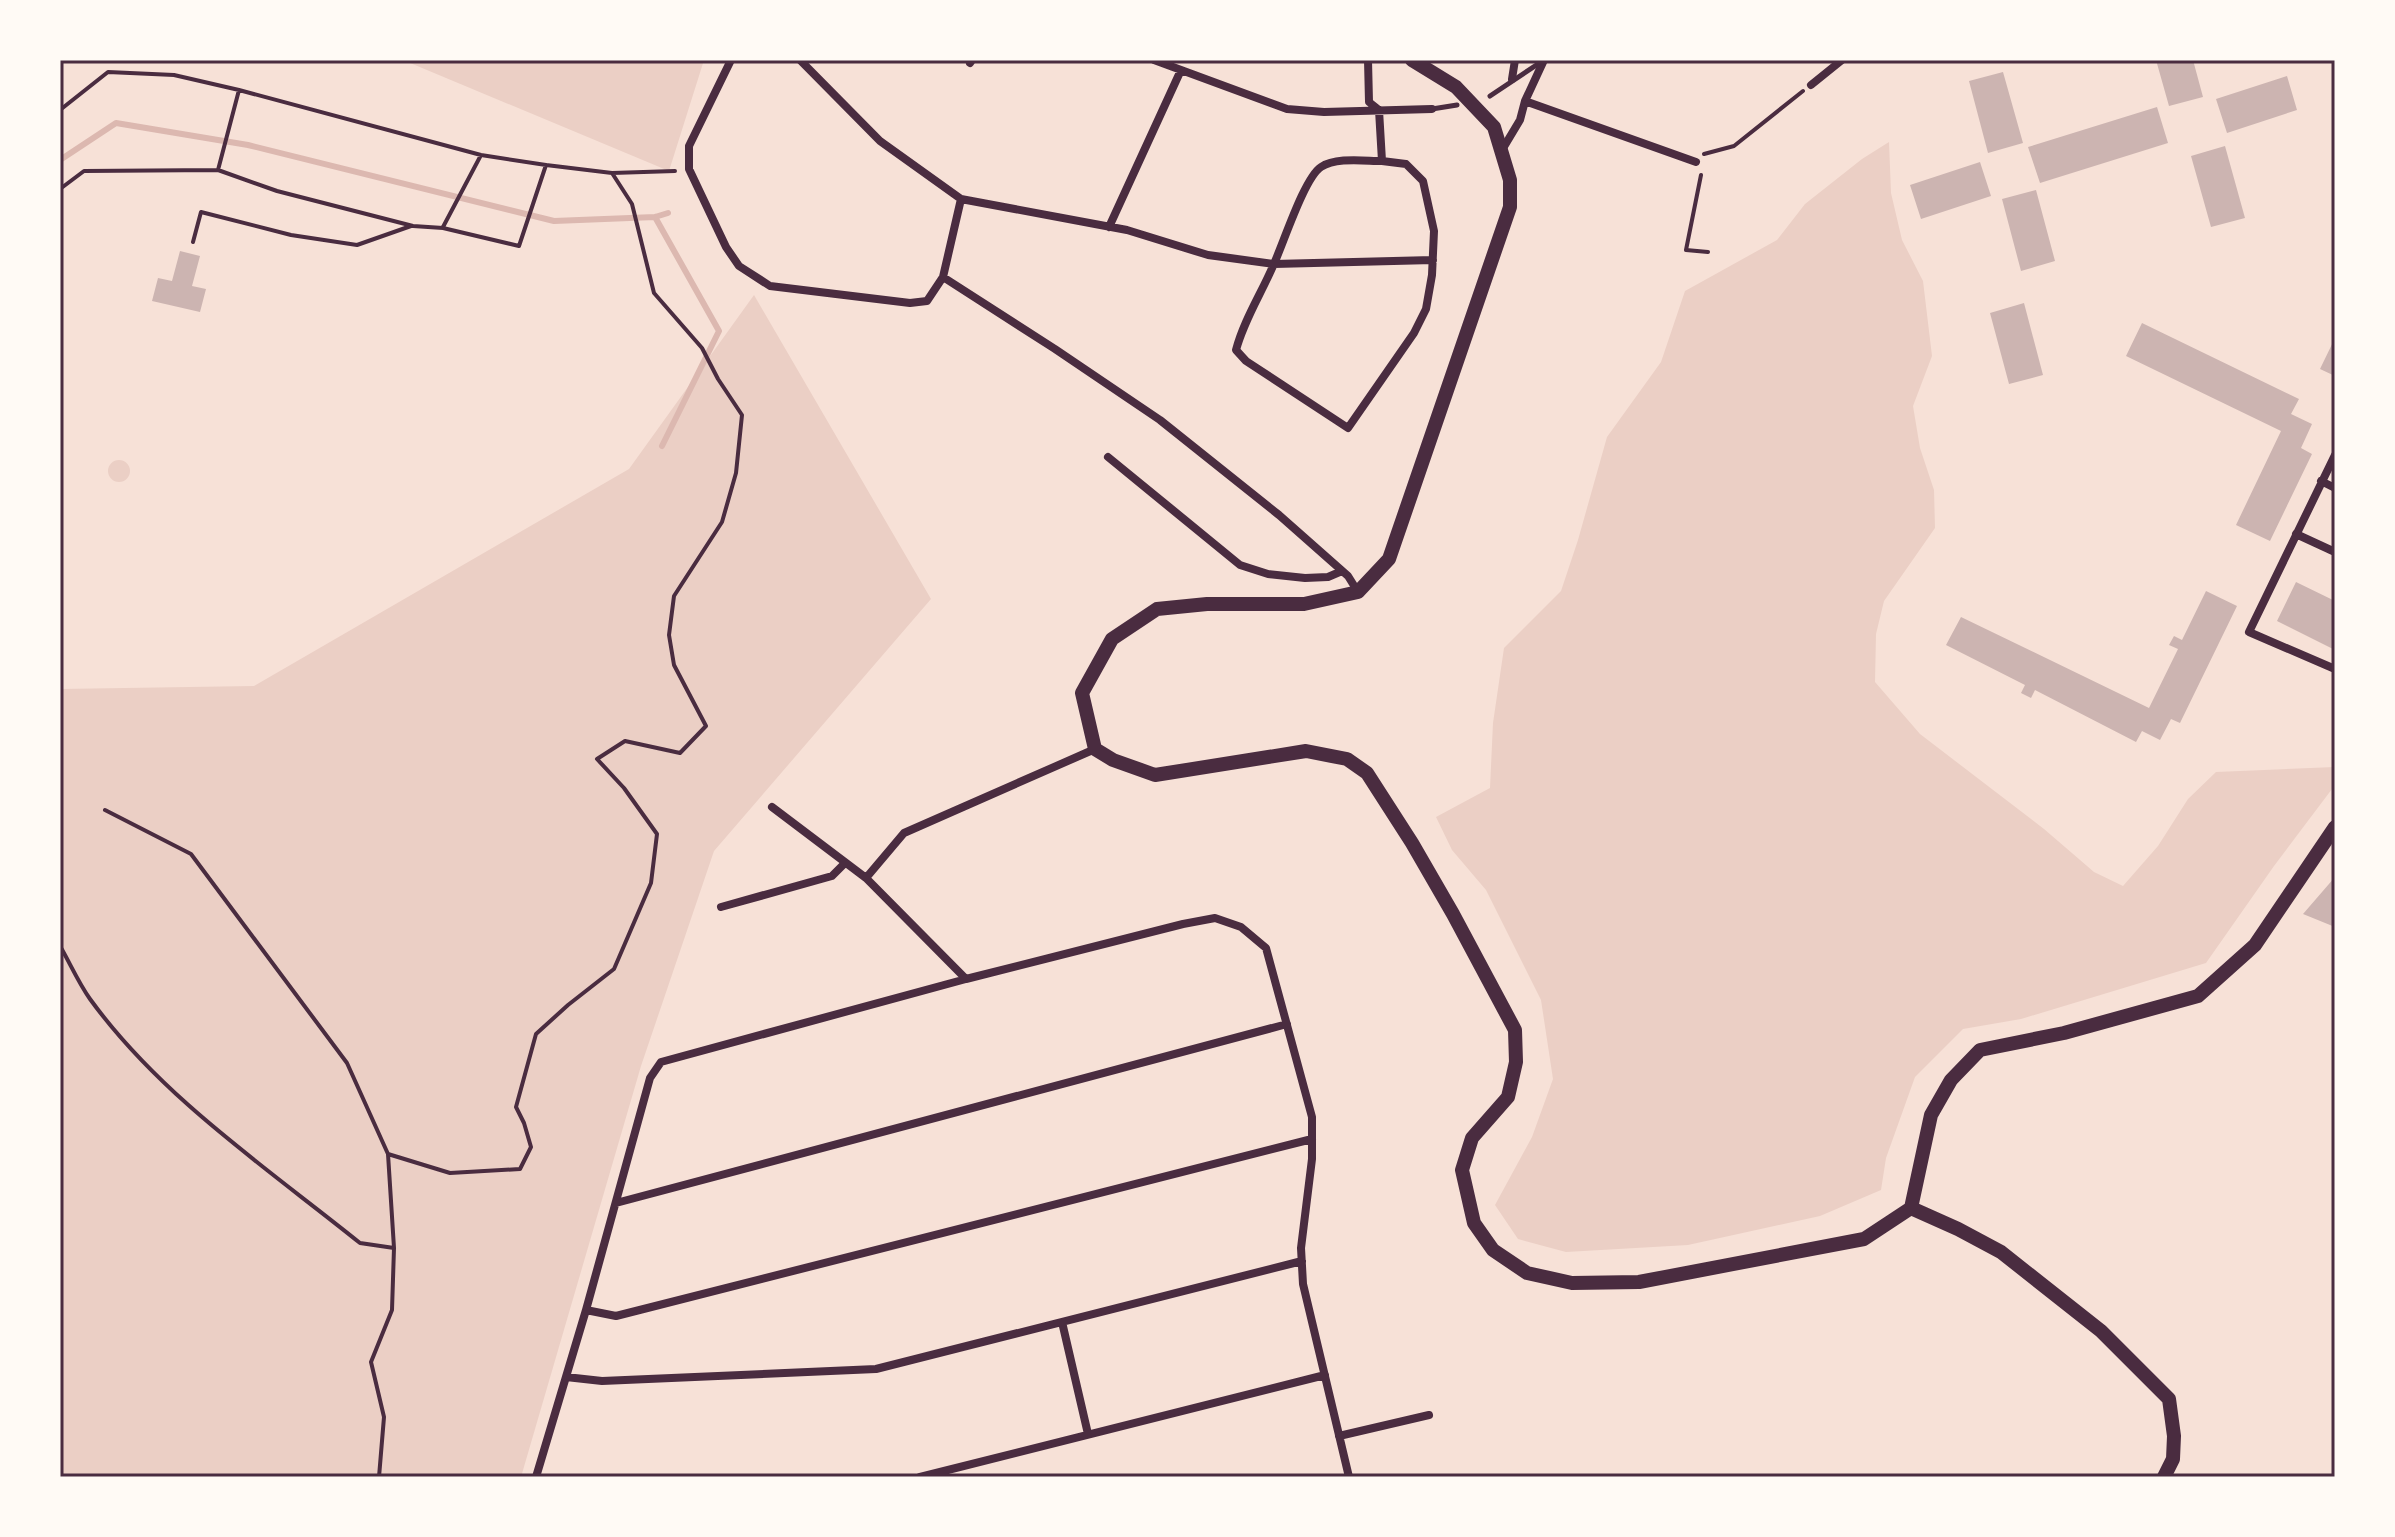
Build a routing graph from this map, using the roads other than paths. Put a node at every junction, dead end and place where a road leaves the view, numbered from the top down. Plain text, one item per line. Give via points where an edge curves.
1 (731, 60) edge
2 (800, 60) edge
3 (1154, 60) edge
4 (1368, 60) edge
5 (1412, 60) edge
6 (1515, 60) edge
7 (1543, 60) edge
8 (1842, 60) edge
9 (1181, 70) junction
10 (1512, 79) junction
11 (1811, 85) road end
12 (1490, 96) dead end
13 (1525, 101) junction
14 (1457, 105) dead end
15 (1432, 109) joint
16 (1379, 110) junction
17 (1501, 150) junction
18 (1382, 161) junction
19 (1696, 162) dead end
20 (961, 199) junction
21 (1109, 227) junction
22 (1433, 260) junction
23 (1274, 264) junction
24 (943, 277) junction
25 (2335, 455) edge
26 (1108, 457) dead end
27 (2321, 481) junction
28 (2335, 488) edge
29 (2296, 534) junction
30 (2335, 552) edge
31 (1342, 571) junction
32 (1358, 592) junction
33 (2335, 669) edge
34 (1095, 749) junction
35 (772, 807) dead end
36 (2335, 827) edge
37 (845, 863) junction
38 (866, 878) junction
39 (721, 907) dead end
40 (966, 979) junction
41 (1287, 1024) junction
42 (1312, 1139) junction
43 (616, 1203) junction
44 (1911, 1208) junction
45 (1302, 1261) junction
46 (586, 1310) junction
47 (1062, 1322) junction
48 (1325, 1375) junction
49 (566, 1377) junction
50 (1429, 1415) dead end
51 (1088, 1434) junction
52 (1339, 1436) junction
53 (536, 1477) edge
54 (920, 1477) edge
55 (1349, 1477) edge
56 (2164, 1477) edge

1 - 24 street via 689,146 689,169 739,266 770,286 910,303 927,301
2 - 20 street via 880,141
3 - 9 street
4 - 16 street via 1369,102
5 - 17 street via 1456,87 1475,106 1494,127
6 - 10 street
7 - 10 lane
7 - 13 street
8 - 11 street
9 - 16 street via 1287,109
9 - 21 street
10 - 12 lane
13 - 17 street
13 - 19 street
14 - 15 lane
15 - 16 street
16 - 18 street
17 - 32 street via 1510,180 1510,207 1389,559
18 - 22 street via 1406,164 1423,181 1434,231
18 - 23 street via 1320,167
20 - 21 street
20 - 24 street
21 - 23 street via 1208,255
22 - 23 street
22 - 23 street via 1426,309 1414,333 1348,428 1236,350
24 - 31 street via 1160,420
25 - 27 street
26 - 31 street via 1240,565 1305,578
27 - 28 street
27 - 29 street
29 - 30 street
29 - 33 street via 2249,632
31 - 32 street
32 - 34 street via 1304,604 1157,609 1112,639 1082,693
34 - 38 street via 904,833
34 - 44 street via 1155,775 1306,751 1347,759 1367,773 1447,902 1515,1030 1516,1062 1508,1097 1472,1138 1462,1170 1474,1223 1493,1250 1527,1273 1572,1283 1639,1282 1864,1239
35 - 37 street
36 - 44 street via 2255,945 2198,996 1980,1050 1951,1080 1931,1115
37 - 38 street
37 - 39 street via 832,876
38 - 40 street
40 - 41 street via 1215,918 1241,927 1266,948
40 - 43 street via 661,1062 650,1078
41 - 42 street via 1312,1117
41 - 43 street
42 - 45 street
42 - 46 street via 616,1316
43 - 46 street
44 - 56 street via 2001,1252 2101,1331 2169,1399 2173,1459
45 - 47 street
45 - 48 street
46 - 49 street
47 - 49 street via 876,1369 602,1381
47 - 51 street
48 - 51 street
48 - 52 street
49 - 53 street
50 - 52 street
51 - 54 street
52 - 55 street

